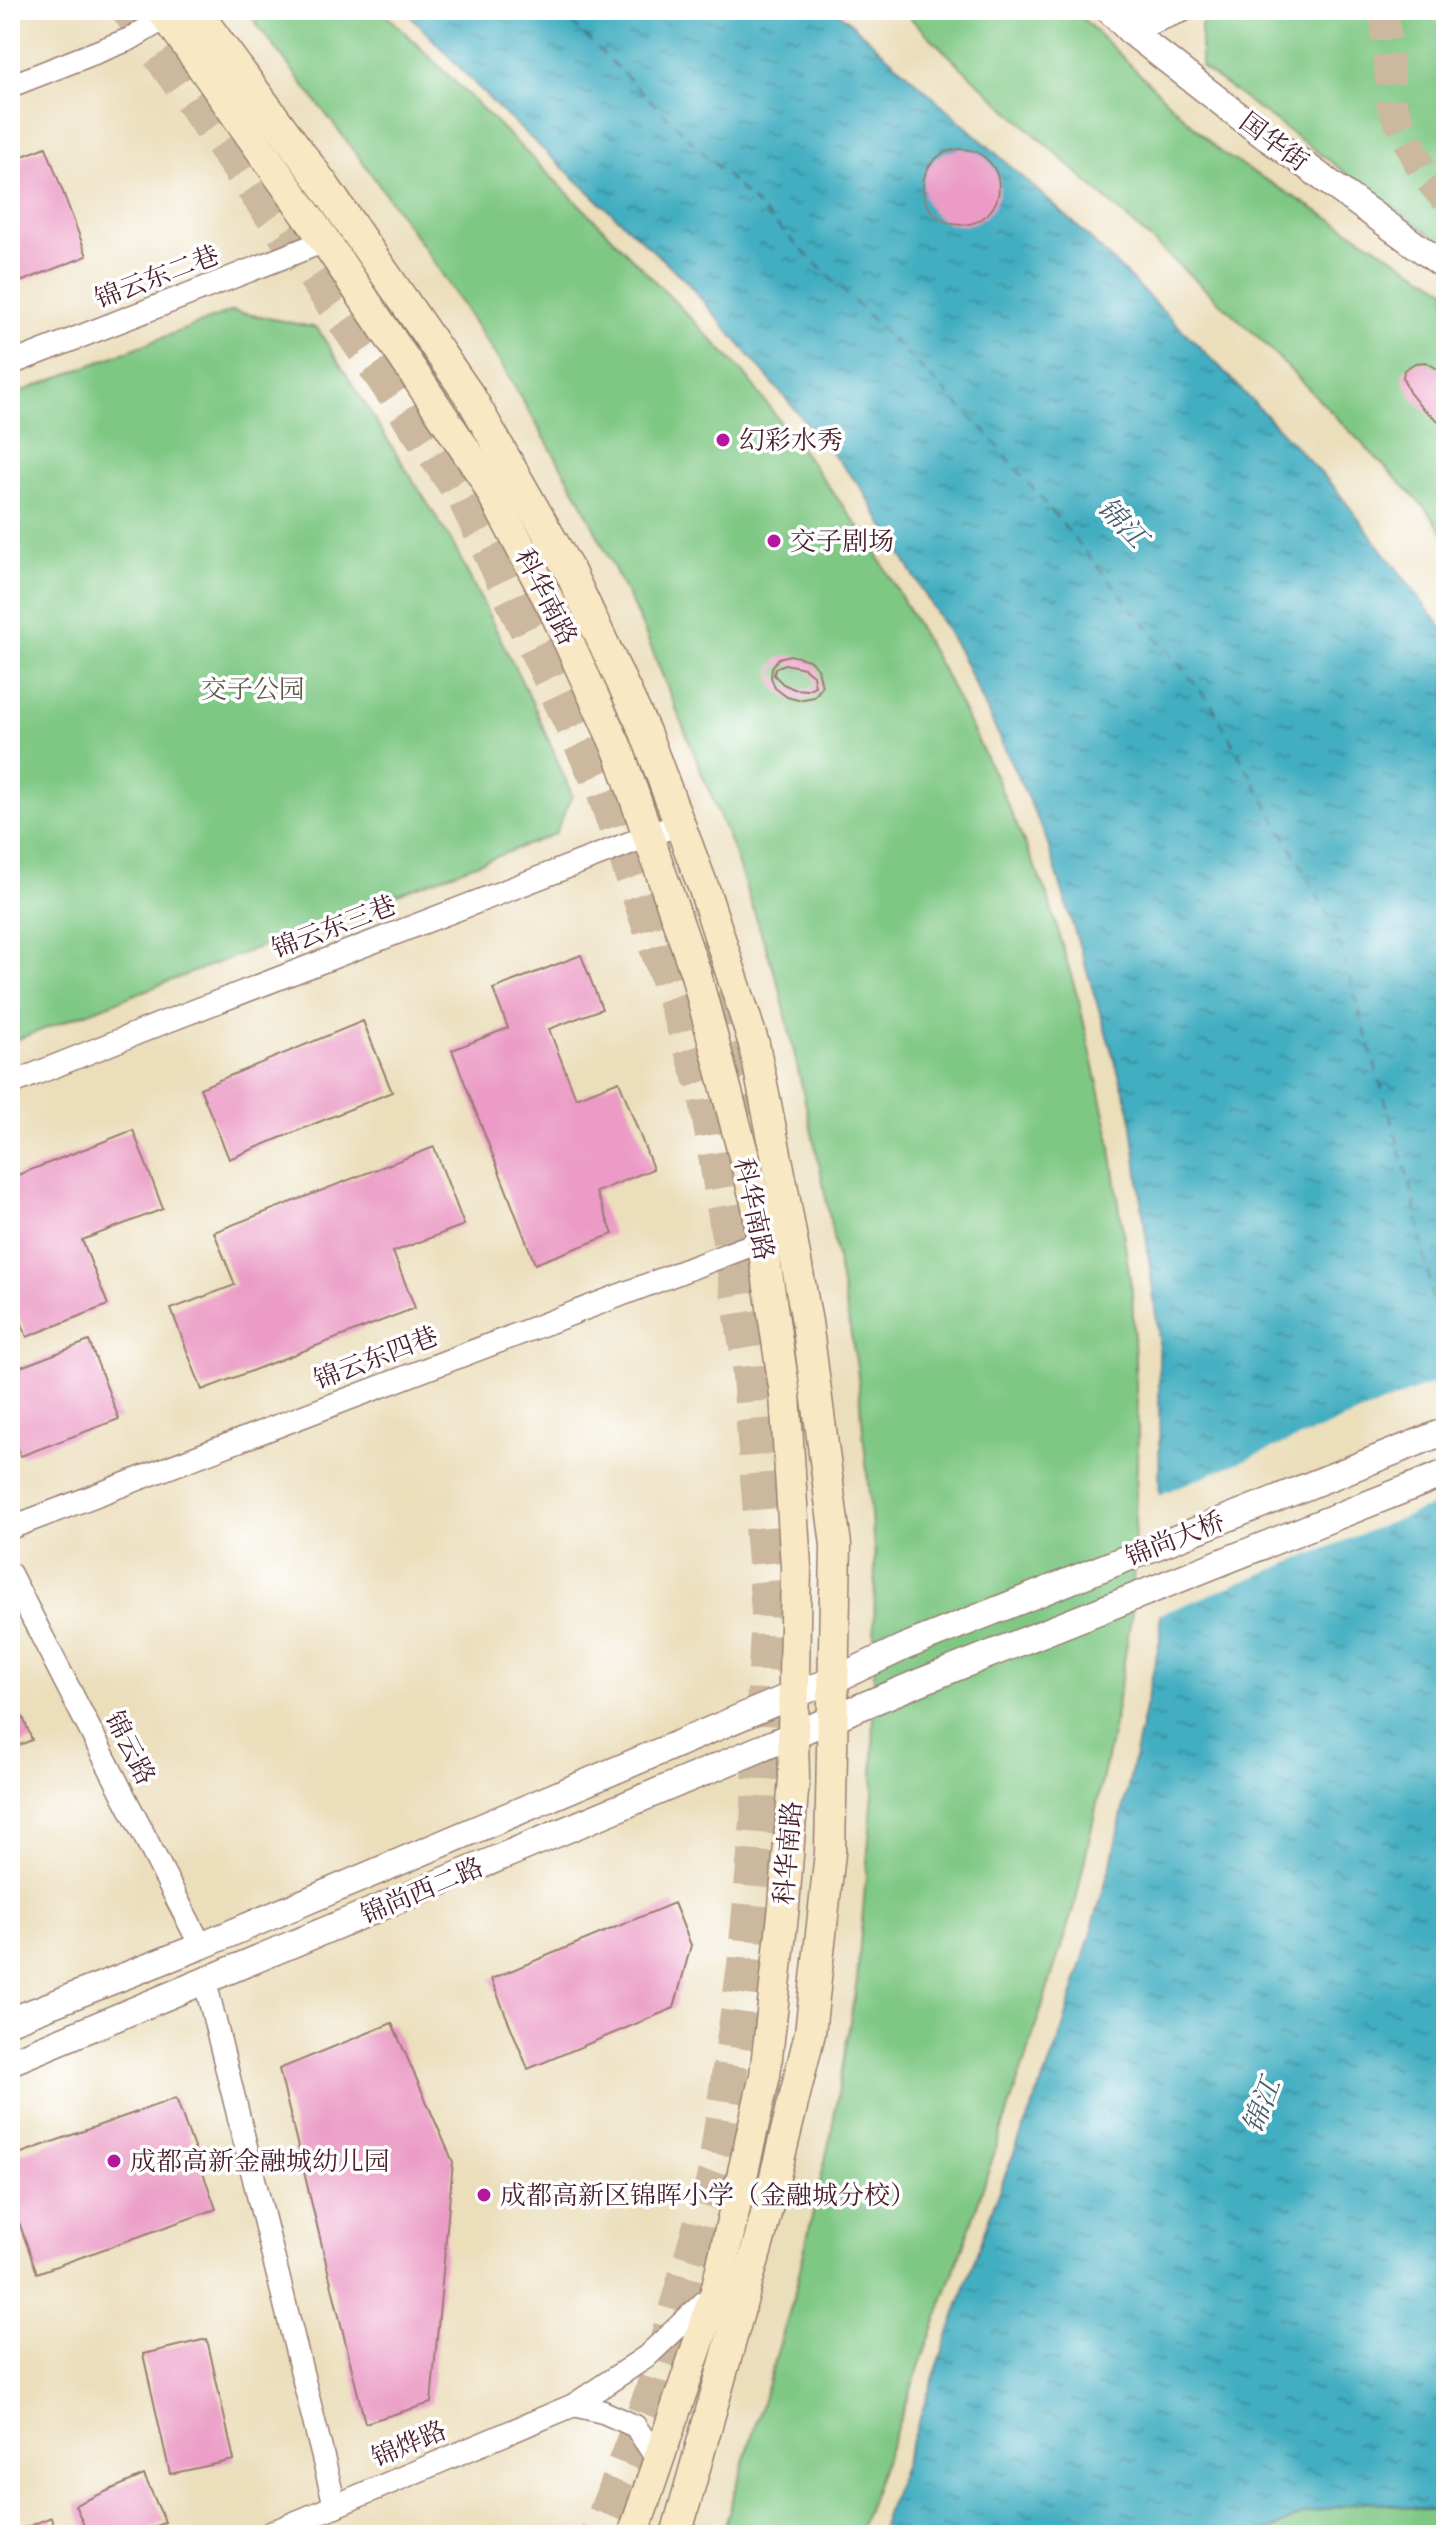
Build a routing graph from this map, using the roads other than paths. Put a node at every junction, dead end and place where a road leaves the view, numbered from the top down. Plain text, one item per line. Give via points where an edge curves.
1 (1109, 10) edge
2 (1184, 10) edge
3 (175, 12) edge
4 (1130, 31) junction
5 (10, 86) edge
6 (325, 241) junction
7 (1446, 267) edge
8 (10, 364) edge
9 (679, 824) junction
10 (648, 835) junction
11 (10, 1084) edge
12 (762, 1241) junction
13 (1446, 1431) edge
14 (1446, 1473) edge
15 (10, 1528) edge
16 (10, 1574) edge
17 (834, 1680) junction
18 (793, 1695) junction
19 (834, 1719) junction
20 (793, 1736) junction
21 (201, 1946) junction
22 (205, 1981) junction
23 (10, 2021) edge
24 (10, 2062) edge
25 (716, 2291) junction
26 (574, 2405) junction
27 (658, 2460) junction
28 (335, 2506) junction
29 (266, 2535) edge
30 (633, 2535) edge
31 (676, 2535) edge

1 - 4 street, 国华街
2 - 4 street
3 - 5 street via 130,39
3 - 6 main road, 科华南路
3 - 9 main road, 科华南路 via 323,184 471,398 583,598 645,732
4 - 7 street, 国华街
6 - 8 street, 锦云东二巷
6 - 10 main road, 科华南路 via 483,476 587,681
9 - 10 street, 锦云东三巷
9 - 17 main road, 科华南路 via 754,1044 807,1322 836,1545
10 - 11 street, 锦云东三巷
10 - 12 main road, 科华南路 via 695,971
12 - 15 street, 锦云东四巷
12 - 18 main road, 科华南路 via 785,1394 796,1567
13 - 17 street, 锦尚大桥 via 904,1647
14 - 19 street, 锦尚大桥
16 - 21 street, 锦云路
17 - 18 street, 锦尚大桥
17 - 19 main road, 科华南路
18 - 20 main road, 科华南路
18 - 21 street, 锦尚大桥
19 - 20 street, 锦尚西二路
19 - 31 main road, 科华南路 via 830,1853 810,2033 761,2234
20 - 22 street, 锦尚西二路
20 - 25 main road, 科华南路 via 790,1835 765,2075
21 - 23 street, 锦尚大桥
22 - 24 street, 锦尚西二路
22 - 28 street
25 - 26 street, 锦烨路 via 646,2357
25 - 27 main road, 科华南路
26 - 27 street via 635,2426
26 - 28 street, 锦烨路
27 - 30 main road, 科华南路
28 - 29 street, 锦烨路

